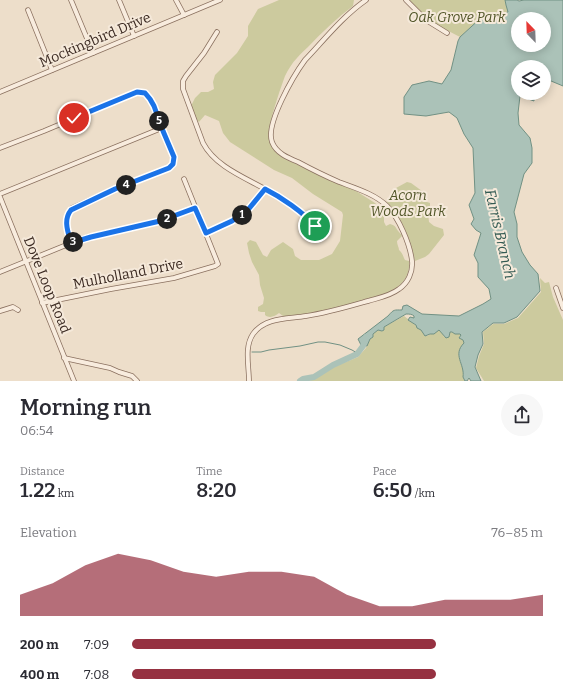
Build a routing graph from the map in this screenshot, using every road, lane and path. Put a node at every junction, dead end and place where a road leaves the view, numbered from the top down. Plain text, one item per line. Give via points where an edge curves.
1 (71, 0) edge
2 (119, 0) edge
3 (176, 0) edge
4 (220, 0) edge
5 (356, 0) edge
6 (366, 0) edge
7 (406, 0) edge
8 (358, 6) junction
9 (28, 10) dead end
10 (184, 15) junction
11 (217, 32) dead end
12 (447, 32) dead end
13 (134, 36) junction
14 (93, 53) junction
15 (52, 70) junction
16 (0, 92) edge
17 (162, 128) junction
18 (0, 148) edge
19 (184, 179) dead end
20 (265, 189) junction
21 (0, 196) edge
22 (195, 208) junction
23 (315, 226) dead end
24 (206, 233) junction
25 (71, 243) junction
26 (26, 262) junction
27 (0, 272) edge
28 (556, 288) dead end
29 (42, 303) junction
30 (563, 308) edge
31 (18, 310) dead end
32 (0, 311) edge
33 (64, 358) junction
34 (74, 381) edge
35 (137, 381) edge
36 (249, 381) edge

1 - 14 street
2 - 13 street
3 - 10 street
4 - 10 street, Mockingbird Drive
5 - 8 street
6 - 8 street
7 - 12 street via 426,20
8 - 36 street via 300,67 281,103 271,130 271,139 283,155 370,195 387,206 406,238 412,263 410,275 399,290 387,295 331,311 306,317 279,319 263,325 254,332 249,342
9 - 15 street
10 - 13 street, Mockingbird Drive
11 - 20 street via 183,81 183,89 206,150 223,165
13 - 14 street, Mockingbird Drive
14 - 15 street, Mockingbird Drive
15 - 16 street, Mockingbird Drive
17 - 18 street via 150,99 145,93 137,92
17 - 21 street
17 - 25 street via 174,157 173,164 169,168 72,208 66,222
19 - 22 street
20 - 23 street via 291,205
20 - 24 street via 247,211
21 - 26 street, Dove Loop Road
22 - 24 street
22 - 25 street via 160,221
24 - 29 street, Mulholland Drive via 218,264 215,266 174,278
25 - 26 street
26 - 27 street
26 - 29 street, Dove Loop Road
28 - 30 street
29 - 33 street, Dove Loop Road
31 - 32 street via 13,308
33 - 34 street, Dove Loop Road
33 - 35 street via 110,368 132,376

